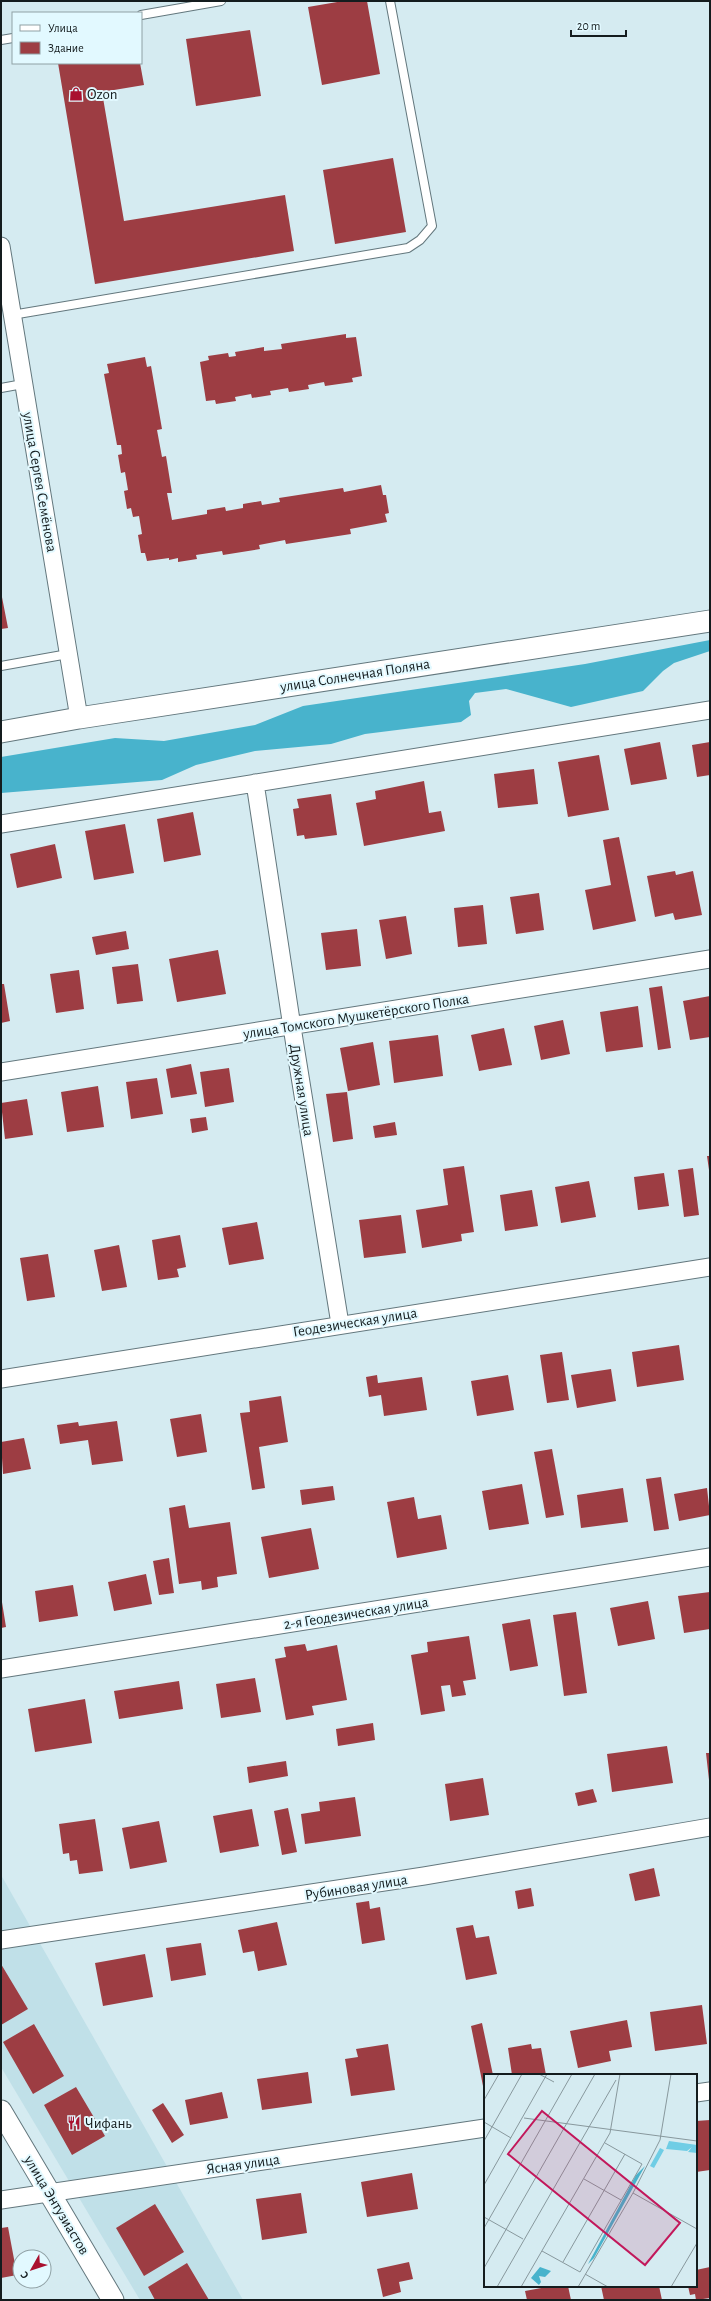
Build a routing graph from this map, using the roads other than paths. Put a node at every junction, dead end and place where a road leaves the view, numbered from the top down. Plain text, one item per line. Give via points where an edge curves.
1 (221, 1) edge
2 (390, 1) edge
3 (142, 15) edge
4 (12, 38) edge
5 (1, 40) edge
6 (1, 246) edge
7 (12, 316) junction
8 (23, 384) junction
9 (1, 388) edge
10 (710, 621) edge
11 (68, 654) junction
12 (1, 666) edge
13 (710, 710) edge
14 (79, 718) junction
15 (1, 732) edge
16 (255, 783) junction
17 (1, 824) edge
18 (710, 960) edge
19 (292, 1027) junction
20 (1, 1072) edge
21 (710, 1267) edge
22 (340, 1324) junction
23 (1, 1379) edge
24 (710, 1557) edge
25 (1, 1669) edge
26 (710, 1827) edge
27 (1, 1940) edge
28 (710, 2091) edge
29 (697, 2093) edge
30 (1, 2111) edge
31 (484, 2128) edge
32 (49, 2192) junction
33 (1, 2200) edge
34 (113, 2300) edge

1 - 3 lane
2 - 7 lane via 432,226 420,240 408,248
4 - 5 lane
6 - 7 street, улица Сергея Семёнова
7 - 8 street, улица Сергея Семёнова
8 - 9 lane
8 - 11 street, улица Сергея Семёнова
10 - 14 street, улица Солнечная Поляна
11 - 12 lane
11 - 14 street, улица Сергея Семёнова
13 - 16 street
14 - 15 street, улица Солнечная Поляна
16 - 17 street
16 - 19 street, Дружная улица
18 - 19 street, улица Томского Мушкетёрского Полка
19 - 20 street, улица Томского Мушкетёрского Полка
19 - 22 street, Дружная улица
21 - 22 street, Геодезическая улица
22 - 23 street, Геодезическая улица
24 - 25 street, 2-я Геодезическая улица
26 - 27 street, Рубиновая улица via 424,1876
28 - 29 street
30 - 32 street, улица Энтузиастов
31 - 32 street, Ясная улица
32 - 33 street, Ясная улица
32 - 34 street, улица Энтузиастов

